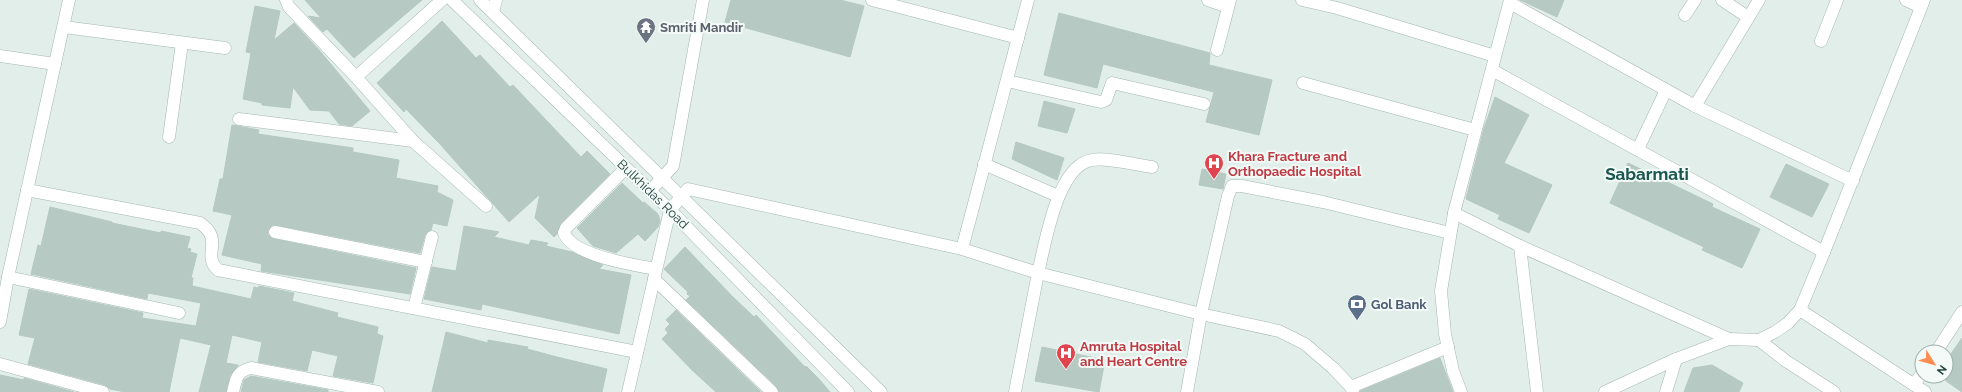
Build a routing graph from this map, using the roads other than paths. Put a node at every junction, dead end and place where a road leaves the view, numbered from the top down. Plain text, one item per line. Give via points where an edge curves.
1 (69, 0) edge
2 (286, 0) edge
3 (442, 0) edge
4 (480, 0) edge
5 (496, 0) edge
6 (703, 0) edge
7 (872, 0) edge
8 (1028, 0) edge
9 (1208, 0) edge
10 (1302, 0) edge
11 (1695, 0) edge
12 (1722, 0) edge
13 (1759, 0) edge
14 (1837, 0) edge
15 (1906, 0) edge
16 (459, 2) edge
17 (1510, 2) edge
18 (1229, 3) edge
19 (1922, 3) edge
20 (493, 12) junction
21 (1685, 15) dead end
22 (1748, 17) junction
23 (64, 27) junction
24 (518, 37) junction
25 (1018, 38) junction
26 (1821, 41) dead end
27 (182, 42) junction
28 (225, 48) dead end
29 (1216, 50) dead end
30 (505, 51) junction
31 (0, 56) edge
32 (1495, 56) junction
33 (55, 64) junction
34 (1492, 70) junction
35 (356, 77) junction
36 (1007, 81) junction
37 (1303, 83) dead end
38 (1666, 90) junction
39 (1204, 104) dead end
40 (1695, 106) junction
41 (239, 118) dead end
42 (1475, 130) junction
43 (168, 137) dead end
44 (413, 141) junction
45 (1638, 149) junction
46 (984, 164) junction
47 (1152, 167) dead end
48 (626, 168) junction
49 (663, 178) junction
50 (1853, 181) junction
51 (27, 190) junction
52 (650, 191) junction
53 (682, 196) junction
54 (1058, 196) junction
55 (486, 206) dead end
56 (670, 210) junction
57 (1454, 213) junction
58 (275, 232) dead end
59 (1450, 233) junction
60 (432, 237) dead end
61 (1520, 246) junction
62 (962, 249) junction
63 (1824, 252) junction
64 (426, 262) junction
65 (1038, 273) junction
66 (655, 274) junction
67 (8, 277) junction
68 (414, 308) junction
69 (1800, 310) junction
70 (1962, 312) edge
71 (179, 313) dead end
72 (1201, 314) junction
73 (0, 322) edge
74 (1729, 339) junction
75 (1759, 340) junction
76 (1941, 344) edge
77 (1448, 347) junction
78 (637, 352) junction
79 (1676, 359) junction
80 (0, 364) edge
81 (1914, 385) joint
82 (1352, 389) edge
83 (104, 392) edge
84 (233, 392) edge
85 (378, 392) edge
86 (628, 392) edge
87 (772, 392) edge
88 (848, 392) edge
89 (881, 392) edge
90 (1015, 392) edge
91 (1187, 392) edge
92 (1461, 392) edge
93 (1537, 392) edge
94 (1605, 392) edge
95 (1666, 392) edge
96 (1833, 392) edge
97 (1925, 392) edge

1 - 23 street
2 - 35 street via 289,7
3 - 35 street
4 - 20 street, Bulkhidas Road
5 - 20 street
6 - 49 street via 673,166
7 - 25 street
8 - 25 street
9 - 18 street
10 - 32 street via 1337,8
11 - 21 street
12 - 22 street
13 - 22 street
14 - 26 street
15 - 19 street
16 - 30 street, Bulkhidas Road
17 - 32 street
17 - 38 street
18 - 29 street
19 - 50 street
20 - 24 street, Bulkhidas Road
22 - 40 street
23 - 27 street
23 - 33 street
24 - 30 street
24 - 49 street, Bulkhidas Road
25 - 36 street
27 - 28 street
27 - 43 street
30 - 48 street, Bulkhidas Road
31 - 33 street
32 - 34 street
33 - 51 street
34 - 42 street
34 - 45 street
35 - 44 street
36 - 39 street via 1101,102 1106,100 1112,84
36 - 46 street
37 - 42 street
38 - 40 street
38 - 45 street
40 - 50 street
41 - 44 street
42 - 57 street
44 - 55 street
45 - 63 street
46 - 54 street
46 - 62 street
47 - 54 street via 1091,160 1073,171
48 - 52 street, Bulkhidas Road
48 - 66 street via 566,228 564,234 569,242 580,248
49 - 52 street
49 - 53 street, Bulkhidas Road
50 - 63 street
51 - 67 street
51 - 68 street via 200,223 209,229 212,236 211,258 218,270
52 - 56 street, Bulkhidas Road
53 - 56 street
53 - 62 street via 688,189
53 - 89 street, Bulkhidas Road
54 - 65 street
56 - 66 street
56 - 88 street, Bulkhidas Road
57 - 59 street
57 - 61 street
58 - 64 street
59 - 72 street via 1323,202 1232,186
59 - 77 street via 1441,291
60 - 64 street
61 - 74 street
61 - 93 street
62 - 65 street
63 - 69 street
64 - 68 street
65 - 72 street
65 - 90 street
66 - 78 street
66 - 87 street
67 - 71 street
67 - 73 street
68 - 78 street
69 - 75 street via 1788,323
69 - 81 street
70 - 76 street
72 - 82 street via 1279,331 1305,344 1333,368
72 - 91 street
74 - 75 street
74 - 79 street
75 - 96 street
77 - 82 street
77 - 92 street
78 - 86 street
79 - 94 street
79 - 95 street
80 - 83 street
81 - 97 street
84 - 85 street via 237,374 251,368

